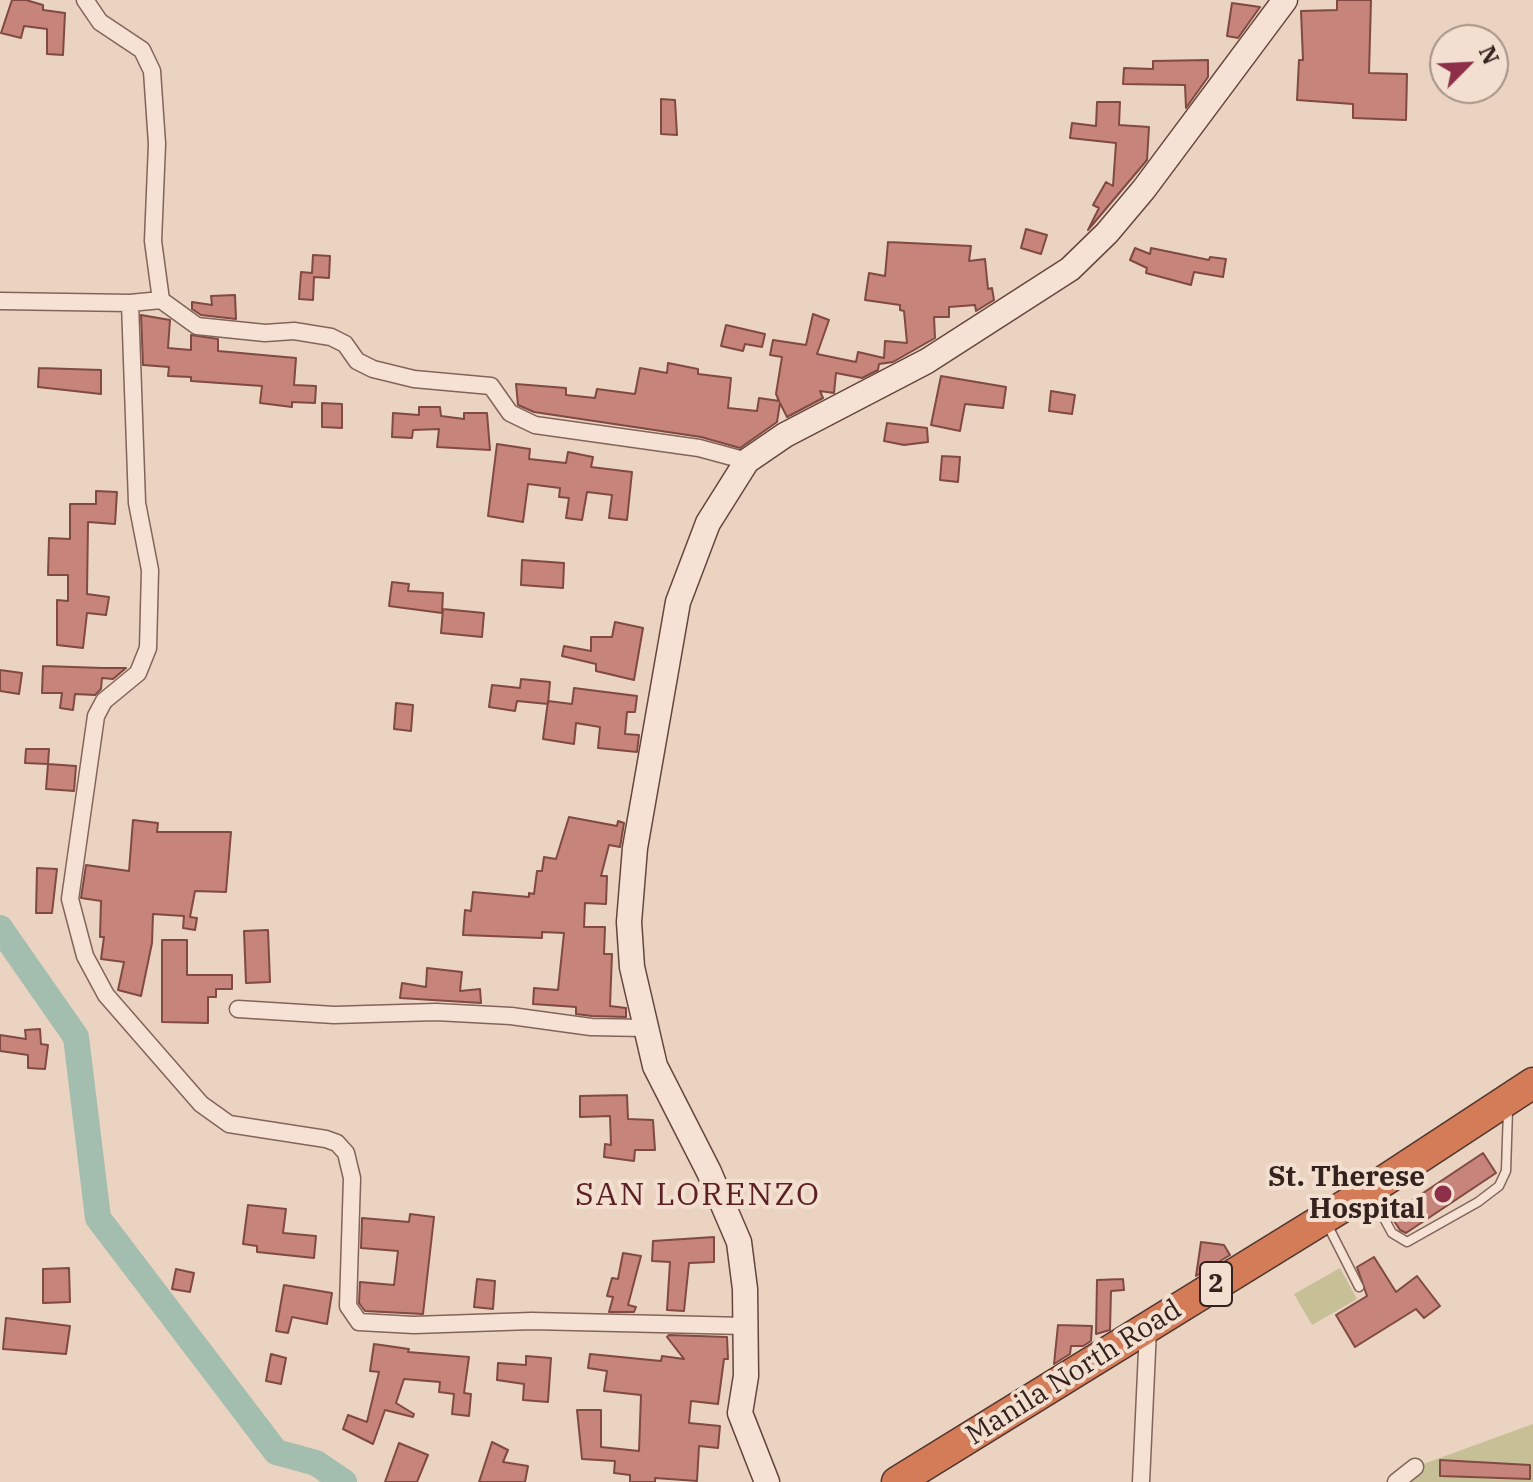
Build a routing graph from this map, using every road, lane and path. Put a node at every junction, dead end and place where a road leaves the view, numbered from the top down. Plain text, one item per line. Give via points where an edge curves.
1 (85, 0) edge
2 (1285, 0) edge
3 (161, 300) junction
4 (0, 301) edge
5 (130, 303) junction
6 (747, 461) junction
7 (238, 1009) dead end
8 (644, 1028) junction
9 (1533, 1083) edge
10 (1508, 1100) junction
11 (1370, 1190) junction
12 (1324, 1218) junction
13 (1359, 1287) dead end
14 (745, 1326) junction
15 (1148, 1329) junction
16 (1415, 1467) dead end
17 (767, 1482) edge
18 (897, 1482) edge
19 (1141, 1482) edge
20 (1396, 1482) edge

1 - 3 street via 100,22 142,50 152,71 157,144 153,241
2 - 6 street via 1144,189 1070,269 927,361 785,435
3 - 5 street
3 - 6 street via 197,326 331,337 373,369 414,379 491,386 510,413 535,425 699,448
4 - 5 street
5 - 14 street via 137,503 150,570 148,648 138,673 104,701 96,716 70,899 85,956 106,995 201,1104 229,1124 326,1139 346,1153 352,1178 348,1306 359,1322
6 - 8 street via 708,523 678,602 655,720 629,922
7 - 8 street via 334,1015 436,1012
8 - 14 street via 655,1066 739,1242
9 - 10 highway, Manila North Road / 2
10 - 11 highway, Manila North Road / 2
10 - 11 lane via 1506,1171 1499,1186 1478,1202 1407,1242 1392,1233
11 - 12 highway, Manila North Road / 2
12 - 13 lane
12 - 15 highway, Manila North Road / 2
14 - 17 street via 744,1425
15 - 18 highway, Manila North Road / 2
15 - 19 street
16 - 20 street

